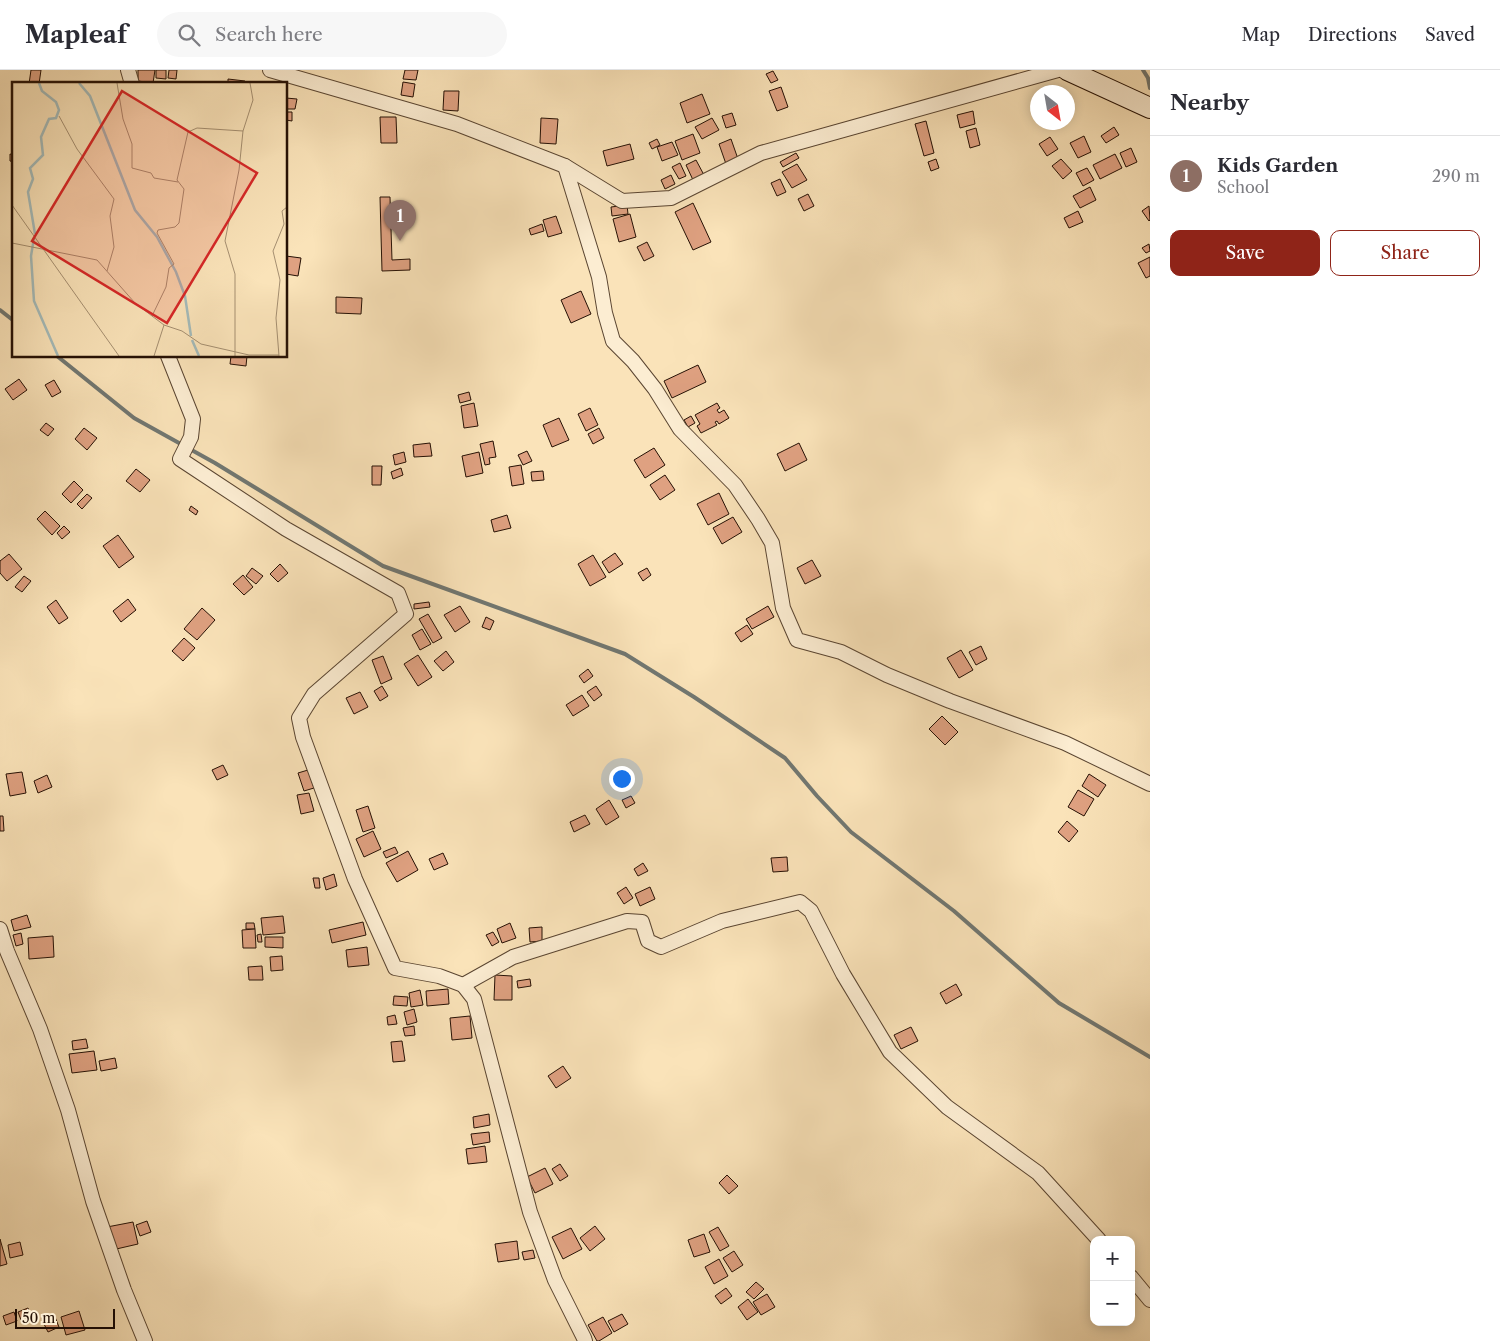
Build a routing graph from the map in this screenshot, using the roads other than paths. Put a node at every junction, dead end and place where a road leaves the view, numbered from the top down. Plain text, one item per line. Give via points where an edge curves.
1 (270, 70) edge
2 (1058, 70) edge
3 (1067, 70) edge
4 (1150, 108) edge
5 (565, 166) junction
6 (169, 358) edge
7 (1150, 784) edge
8 (0, 929) edge
9 (463, 985) junction
10 (1095, 1236) edge
11 (1134, 1281) edge
12 (1150, 1300) edge
13 (144, 1341) edge
14 (585, 1341) edge

1 - 5 street via 458,124
2 - 5 street via 761,153 671,198 622,201
3 - 4 street
5 - 7 street via 599,277 613,341 655,389 680,430 735,485 758,519 772,543 783,608 797,640 841,652 887,675 1064,743
6 - 9 street via 193,419 192,437 180,460 286,529 398,593 406,614 314,694 299,718 355,879 395,968 439,976
8 - 13 street via 40,1029 68,1110 93,1201
9 - 10 street via 514,957 626,921 642,922 648,941 661,946 722,921 800,902 811,911 842,974 890,1052 947,1107 1038,1173
9 - 14 street via 474,999 530,1212 555,1280
11 - 12 street

